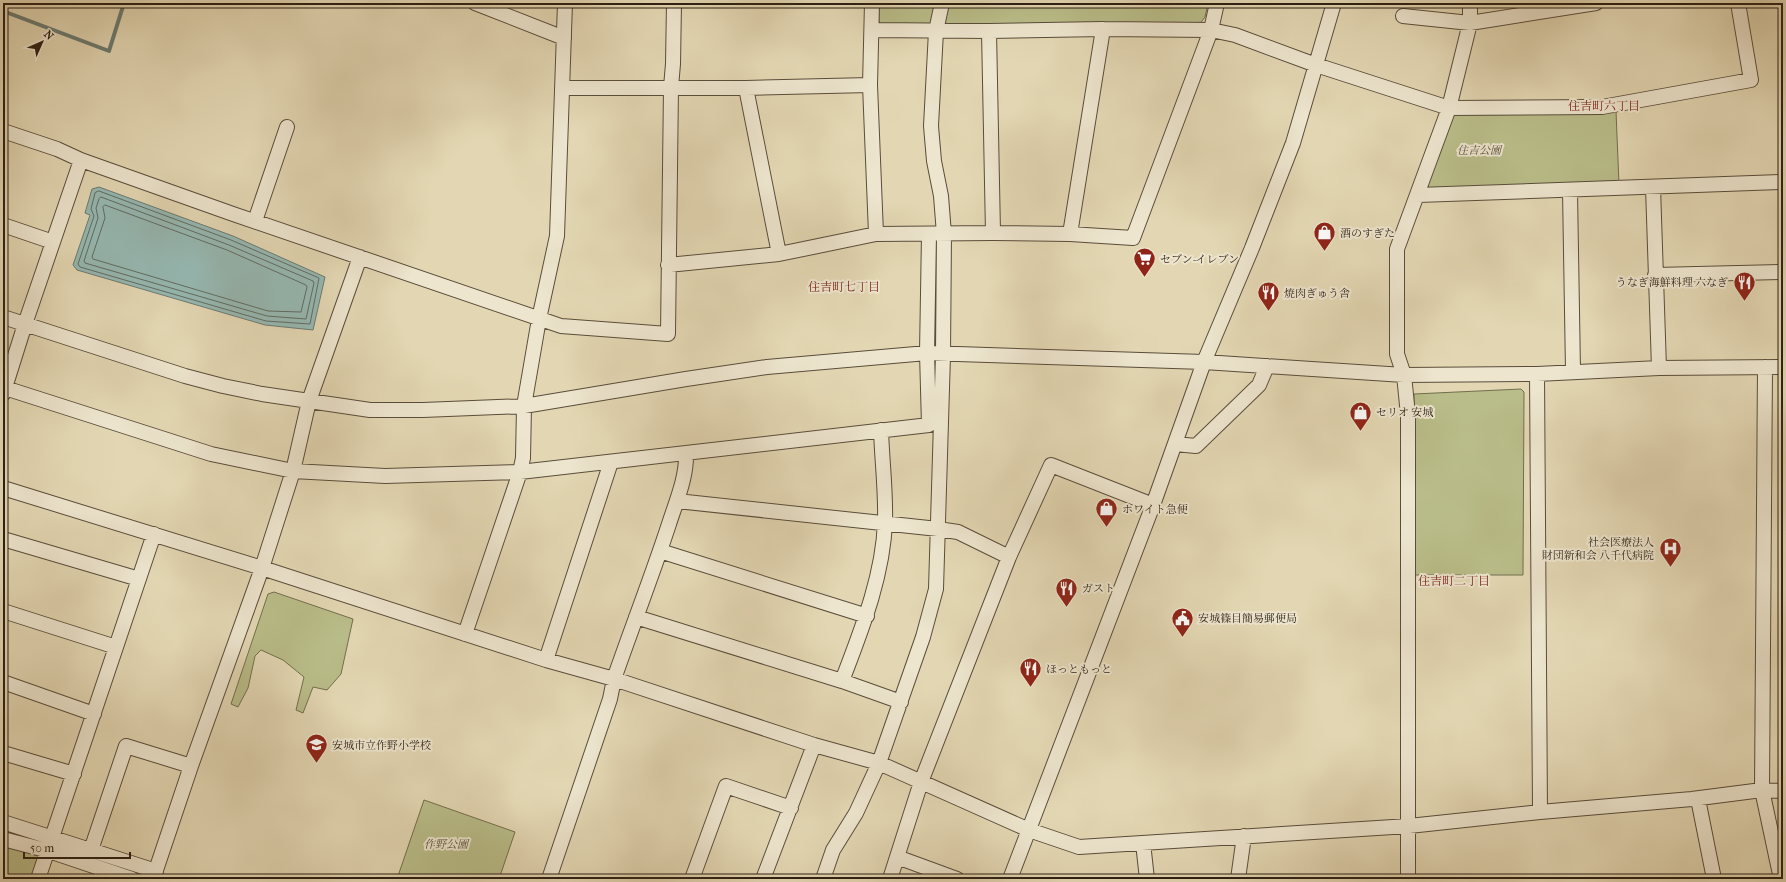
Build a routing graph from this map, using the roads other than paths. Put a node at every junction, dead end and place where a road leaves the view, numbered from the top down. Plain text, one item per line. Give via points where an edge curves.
1 (475, 3) edge
2 (564, 3) edge
3 (674, 3) edge
4 (872, 3) edge
5 (942, 3) edge
6 (1218, 3) edge
7 (1334, 3) edge
8 (1470, 3) edge
9 (1596, 3) edge
10 (1738, 3) edge
11 (1403, 16) dead end
12 (1470, 23) junction
13 (1103, 29) junction
14 (872, 30) junction
15 (1211, 30) junction
16 (936, 31) junction
17 (989, 31) junction
18 (564, 38) junction
19 (1316, 65) junction
20 (870, 85) junction
21 (671, 87) junction
22 (562, 88) junction
23 (746, 88) junction
24 (1448, 108) junction
25 (287, 127) dead end
26 (3, 131) edge
27 (81, 160) junction
28 (1783, 182) edge
29 (1653, 187) junction
30 (1570, 190) junction
31 (1418, 195) junction
32 (255, 221) junction
33 (3, 225) edge
34 (993, 233) junction
35 (876, 234) junction
36 (929, 234) junction
37 (944, 234) junction
38 (1070, 234) junction
39 (53, 242) junction
40 (779, 254) junction
41 (360, 257) junction
42 (668, 264) junction
43 (1783, 272) edge
44 (1655, 275) junction
45 (3, 317) edge
46 (539, 319) junction
47 (25, 324) junction
48 (927, 353) junction
49 (943, 355) junction
50 (1204, 362) junction
51 (1267, 366) junction
52 (1765, 367) junction
53 (1783, 367) edge
54 (1659, 368) junction
55 (1573, 371) junction
56 (1537, 374) junction
57 (1404, 375) junction
58 (4, 391) edge
59 (309, 401) junction
60 (524, 406) junction
61 (881, 430) junction
62 (1175, 444) junction
63 (686, 453) junction
64 (611, 462) junction
65 (293, 471) junction
66 (520, 472) junction
67 (3, 488) edge
68 (677, 501) junction
69 (1154, 505) junction
70 (885, 523) junction
71 (938, 528) junction
72 (154, 534) junction
73 (3, 539) edge
74 (660, 551) junction
75 (1009, 557) junction
76 (262, 568) junction
77 (139, 579) junction
78 (3, 611) edge
79 (867, 616) junction
80 (636, 617) junction
81 (465, 634) junction
82 (116, 647) junction
83 (546, 660) junction
84 (614, 679) junction
85 (842, 681) junction
86 (3, 682) edge
87 (901, 702) junction
88 (94, 714) junction
89 (814, 745) junction
90 (3, 752) edge
91 (879, 763) junction
92 (191, 766) junction
93 (74, 774) junction
94 (920, 782) junction
95 (1762, 790) junction
96 (1783, 791) edge
97 (1698, 798) junction
98 (791, 808) junction
99 (1540, 812) junction
100 (3, 822) edge
101 (1409, 826) junction
102 (1029, 830) junction
103 (1244, 836) junction
104 (3, 839) edge
105 (1143, 843) junction
106 (51, 844) junction
107 (91, 850) junction
108 (897, 857) junction
109 (154, 875) edge
110 (38, 879) edge
111 (132, 879) edge
112 (549, 879) edge
113 (692, 879) edge
114 (763, 879) edge
115 (823, 879) edge
116 (890, 879) edge
117 (957, 879) edge
118 (1010, 879) edge
119 (1147, 879) edge
120 (1238, 879) edge
121 (1408, 879) edge
122 (1714, 879) edge
123 (1781, 879) edge

1 - 18 street
2 - 18 street
3 - 21 street via 674,64
4 - 14 street
5 - 16 street
6 - 15 street
7 - 19 street
8 - 12 street
9 - 12 street
10 - 24 street via 1751,80 1602,107
11 - 12 street
12 - 24 street
13 - 15 street
13 - 17 street
13 - 38 street
14 - 16 street
14 - 20 street
15 - 19 street via 1235,35
15 - 38 street via 1133,238
16 - 17 street
16 - 37 street via 931,126
17 - 34 street
18 - 22 street
19 - 24 street
19 - 50 street via 1293,143
20 - 23 street
20 - 35 street
21 - 22 street
21 - 23 street
21 - 42 street
22 - 46 street via 557,236
23 - 40 street
24 - 31 street
25 - 32 street
26 - 27 street
27 - 32 street
27 - 39 street
28 - 29 street
29 - 30 street
29 - 44 street
30 - 31 street
30 - 55 street
31 - 57 street via 1397,249 1397,354
32 - 41 street
33 - 39 street
34 - 37 street
34 - 38 street
35 - 36 street
35 - 40 street
36 - 37 street
36 - 48 street
37 - 49 street
39 - 47 street
40 - 42 street
41 - 46 street
41 - 59 street
42 - 46 street via 668,334 561,326
43 - 44 street
44 - 54 street
45 - 47 street
46 - 60 street
47 - 58 street
47 - 59 street via 185,376 262,394
48 - 49 street
48 - 60 street via 767,367
48 - 61 street via 929,424
49 - 50 street
49 - 71 street
50 - 51 street
50 - 62 street
51 - 57 street
51 - 62 street via 1259,385 1196,446
52 - 53 street
52 - 54 street
52 - 95 street
54 - 55 street
55 - 56 street
56 - 57 street
56 - 99 street
57 - 101 street via 1408,415
58 - 65 street via 211,454
59 - 60 street via 370,410
59 - 65 street
60 - 66 street via 523,458
61 - 63 street
61 - 70 street
62 - 69 street
63 - 64 street
63 - 68 street via 687,464
64 - 66 street
64 - 83 street
65 - 66 street via 385,476
65 - 76 street
66 - 81 street
67 - 72 street
68 - 70 street
68 - 74 street
69 - 75 street via 1051,465
69 - 102 street
70 - 71 street
70 - 79 street
71 - 75 street via 958,532
71 - 87 street via 936,589
72 - 76 street
72 - 77 street
73 - 77 street
74 - 79 street
74 - 80 street
75 - 94 street
76 - 81 street
76 - 92 street
77 - 82 street
78 - 82 street
79 - 85 street
80 - 84 street
80 - 85 street
81 - 83 street
82 - 88 street
83 - 84 street
84 - 89 street
84 - 112 street via 610,699
85 - 87 street
86 - 88 street
87 - 91 street
88 - 93 street
89 - 91 street
89 - 98 street
90 - 93 street
91 - 94 street
91 - 115 street via 856,813 833,850
92 - 107 street via 126,746
92 - 109 street
93 - 106 street
94 - 102 street
94 - 108 street
95 - 96 street
95 - 97 street
95 - 123 street
97 - 99 street
97 - 122 street
98 - 113 street via 726,786
98 - 114 street
99 - 101 street
100 - 106 street
101 - 103 street
101 - 121 street
102 - 105 street via 1079,847
102 - 118 street
103 - 105 street
103 - 120 street
104 - 106 street
105 - 119 street
106 - 107 street
106 - 110 street
106 - 111 street
107 - 109 street
108 - 116 street
108 - 117 street

